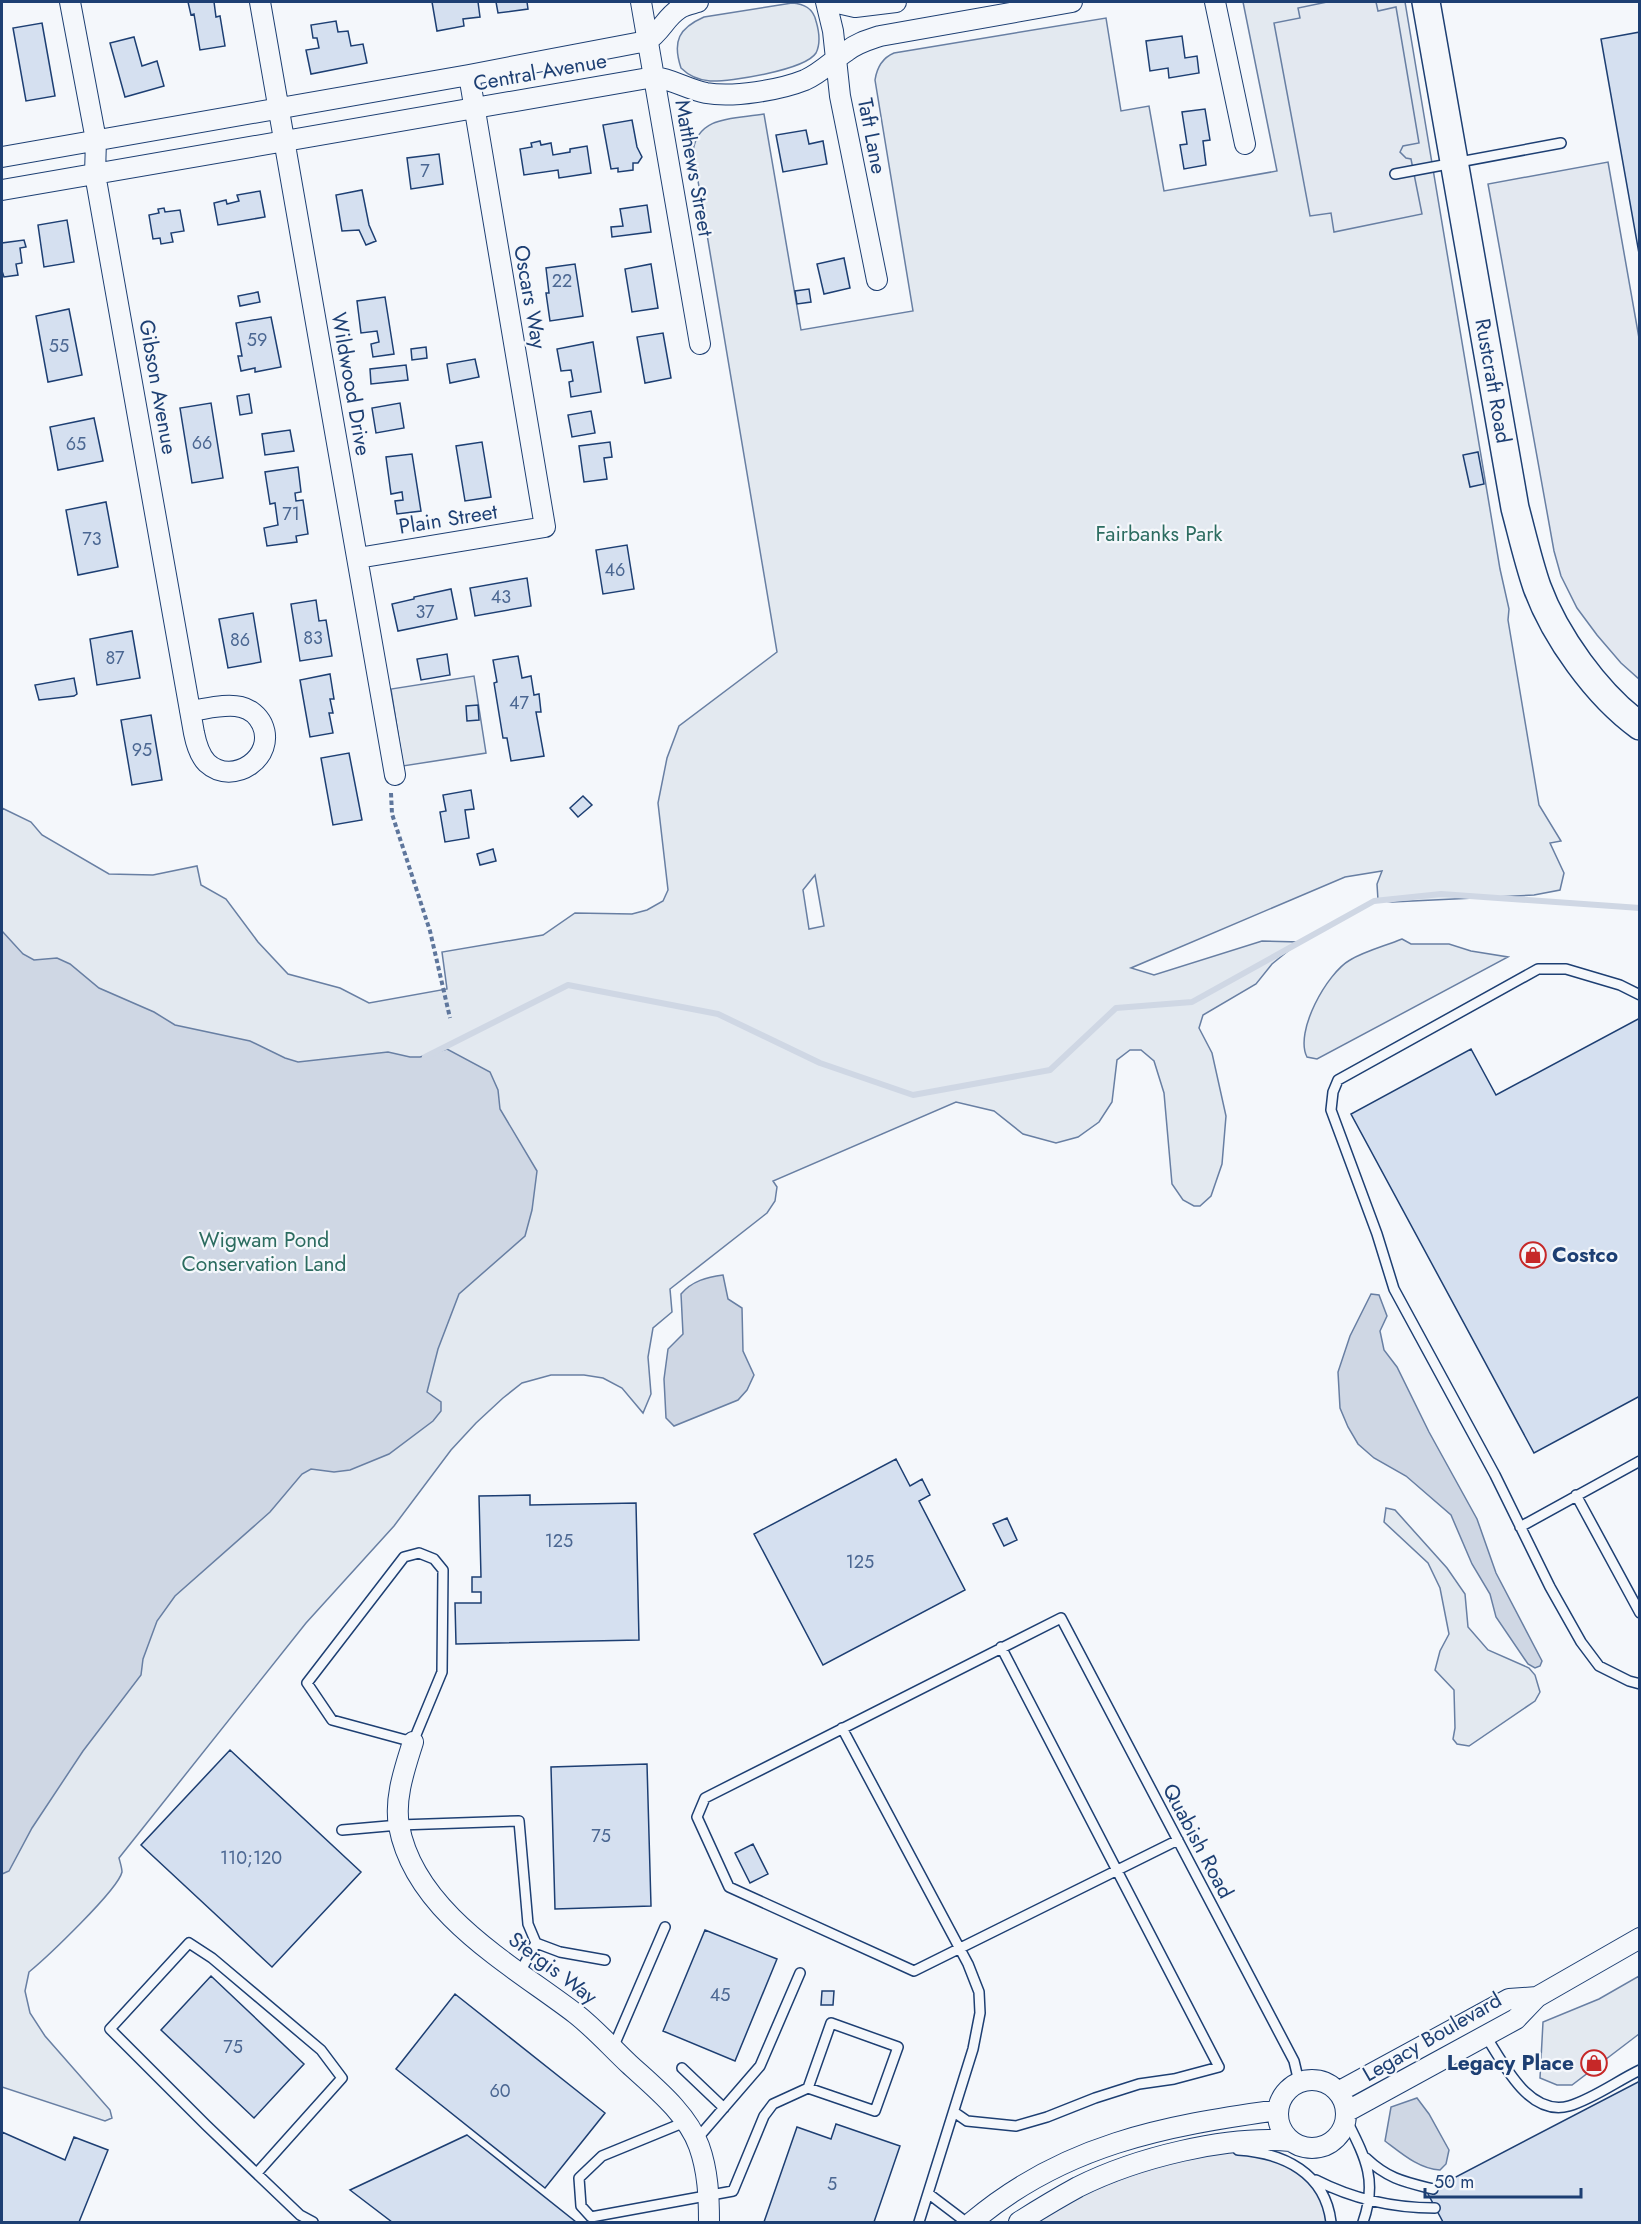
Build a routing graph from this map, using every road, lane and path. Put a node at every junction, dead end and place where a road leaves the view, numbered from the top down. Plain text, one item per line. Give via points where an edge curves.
1 (70, 2) edge
2 (260, 2) edge
3 (641, 2) edge
4 (698, 2) edge
5 (825, 2) edge
6 (832, 2) edge
7 (896, 2) edge
8 (1072, 2) edge
9 (1215, 2) edge
10 (1426, 2) edge
11 (647, 41) junction
12 (836, 59) junction
13 (469, 75) junction
14 (654, 76) junction
15 (474, 107) junction
16 (279, 108) junction
17 (96, 140) junction
18 (284, 142) junction
19 (1561, 143) dead end
20 (1245, 144) dead end
21 (2, 157) edge
22 (1454, 163) junction
23 (95, 174) junction
24 (1395, 174) dead end
25 (2, 190) edge
26 (877, 280) dead end
27 (700, 344) dead end
28 (545, 527) joint
29 (358, 558) junction
30 (190, 711) junction
31 (1640, 726) edge
32 (395, 775) joint
33 (1640, 995) edge
34 (450, 1018) dead end
35 (1640, 1461) edge
36 (1576, 1495) junction
37 (1520, 1527) junction
38 (1636, 1597) edge
39 (1640, 1613) edge
40 (1001, 1647) junction
41 (1640, 1684) edge
42 (842, 1728) junction
43 (413, 1742) junction
44 (399, 1825) junction
45 (342, 1830) dead end
46 (1178, 1840) junction
47 (1117, 1870) junction
48 (665, 1927) dead end
49 (1640, 1938) edge
50 (536, 1943) junction
51 (959, 1949) junction
52 (604, 1960) dead end
53 (800, 1973) dead end
54 (519, 1974) junction
55 (1537, 1997) junction
56 (1474, 2018) junction
57 (1486, 2036) junction
58 (613, 2048) junction
59 (682, 2068) dead end
60 (1640, 2070) edge
61 (1299, 2082) junction
62 (807, 2088) junction
63 (1338, 2092) junction
64 (724, 2108) junction
65 (1278, 2110) junction
66 (954, 2112) junction
67 (1346, 2116) junction
68 (685, 2122) junction
69 (696, 2140) junction
70 (1292, 2141) junction
71 (1197, 2149) junction
72 (1365, 2158) junction
73 (257, 2173) junction
74 (1314, 2179) junction
75 (1433, 2189) dead end
76 (929, 2194) junction
77 (709, 2195) junction
78 (1369, 2200) junction
79 (1435, 2208) dead end
80 (313, 2223) edge
81 (709, 2223) edge
82 (919, 2223) edge
83 (966, 2223) edge
84 (972, 2223) edge
85 (1019, 2223) edge
86 (1331, 2223) edge
87 (1363, 2223) edge

1 - 17 street, Gibson Avenue
2 - 16 street, Wildwood Drive
3 - 11 street, Matthews Street
4 - 11 street via 672,14
5 - 12 street, Taft Lane
6 - 7 street via 855,7
8 - 12 street, Central Avenue via 880,36 856,45
9 - 20 street
10 - 22 main road, Rustcraft Road
11 - 13 street, Central Avenue
11 - 14 street, Matthews Street
12 - 14 street, Central Avenue via 805,80 737,94 705,93
12 - 26 street, Taft Lane
13 - 15 street, Oscars Way
13 - 16 street, Central Avenue
14 - 15 street, Central Avenue
14 - 27 street, Matthews Street
15 - 18 street, Central Avenue
15 - 28 street, Oscars Way
16 - 17 street, Central Avenue
16 - 18 street, Wildwood Drive
17 - 21 street, Central Avenue
17 - 23 street, Gibson Avenue
18 - 23 street, Central Avenue
18 - 29 street, Wildwood Drive
19 - 22 lane
22 - 24 lane
22 - 31 main road, Rustcraft Road via 1515,508 1532,571 1568,645 1605,694
23 - 25 street, Central Avenue
23 - 30 street, Gibson Avenue
28 - 29 street, Plain Street
29 - 32 street, Wildwood Drive
30 - 30 street, Gibson Avenue via 200,752 208,764 240,770 258,758 265,739 261,723 250,711 240,706
32 - 34 path via 392,814 430,931
33 - 37 lane via 1566,969 1538,969 1338,1080 1333,1092 1331,1110 1394,1289
35 - 36 lane
36 - 37 lane
36 - 38 lane
37 - 41 lane via 1550,1587 1599,1666
38 - 39 lane
40 - 42 lane
40 - 46 lane, Quabish Road via 1061,1618
40 - 47 lane
42 - 51 lane
42 - 51 lane via 705,1798 697,1816 729,1887 914,1971
43 - 43 lane via 332,1720 307,1683 404,1557 419,1553 434,1559 443,1570 442,1672
43 - 44 street, Stergis Way via 399,1797
44 - 45 lane
44 - 50 lane via 519,1821 528,1924
44 - 54 street, Stergis Way via 410,1859 440,1904
46 - 47 lane
46 - 61 lane, Quabish Road via 1294,2061
47 - 51 lane
47 - 66 lane via 1219,2067 1128,2088 1016,2126 967,2121
48 - 58 lane
49 - 55 street, Legacy Boulevard
50 - 52 lane
50 - 54 lane
51 - 66 lane via 979,1992 980,2013 974,2049
53 - 64 lane via 760,2066
54 - 58 street, Stergis Way via 576,2014
55 - 56 street, Legacy Boulevard via 1509,1999
55 - 57 street, Legacy Boulevard via 1516,2019
56 - 57 lane
56 - 63 street, Legacy Boulevard
57 - 60 lane via 1520,2085 1546,2105 1558,2107 1579,2102
57 - 67 street, Legacy Boulevard
58 - 68 street, Stergis Way
59 - 64 lane
61 - 63 street via 1321,2080
61 - 65 street via 1285,2093
62 - 62 lane via 875,2111 898,2047 831,2023
62 - 77 lane via 773,2104 764,2116 734,2192
63 - 67 street
64 - 69 lane
65 - 70 street via 1281,2127
65 - 84 street via 1165,2128 1102,2147 1030,2182
66 - 76 lane
67 - 70 street via 1342,2131 1325,2146 1305,2147
67 - 72 lane
68 - 69 street, Stergis Way
68 - 77 lane via 602,2156 579,2178 581,2206 591,2217
69 - 77 street, Stergis Way
70 - 71 street via 1247,2140
71 - 74 lane via 1252,2151 1294,2165
71 - 85 street via 1138,2164 1090,2182
72 - 75 lane via 1391,2178
72 - 78 lane
73 - 73 lane via 110,2029 189,1943 321,2050 342,2078
73 - 80 lane
74 - 78 lane
74 - 86 lane via 1329,2207
76 - 82 lane
76 - 83 lane
77 - 81 street, Stergis Way
78 - 79 lane
78 - 87 lane

